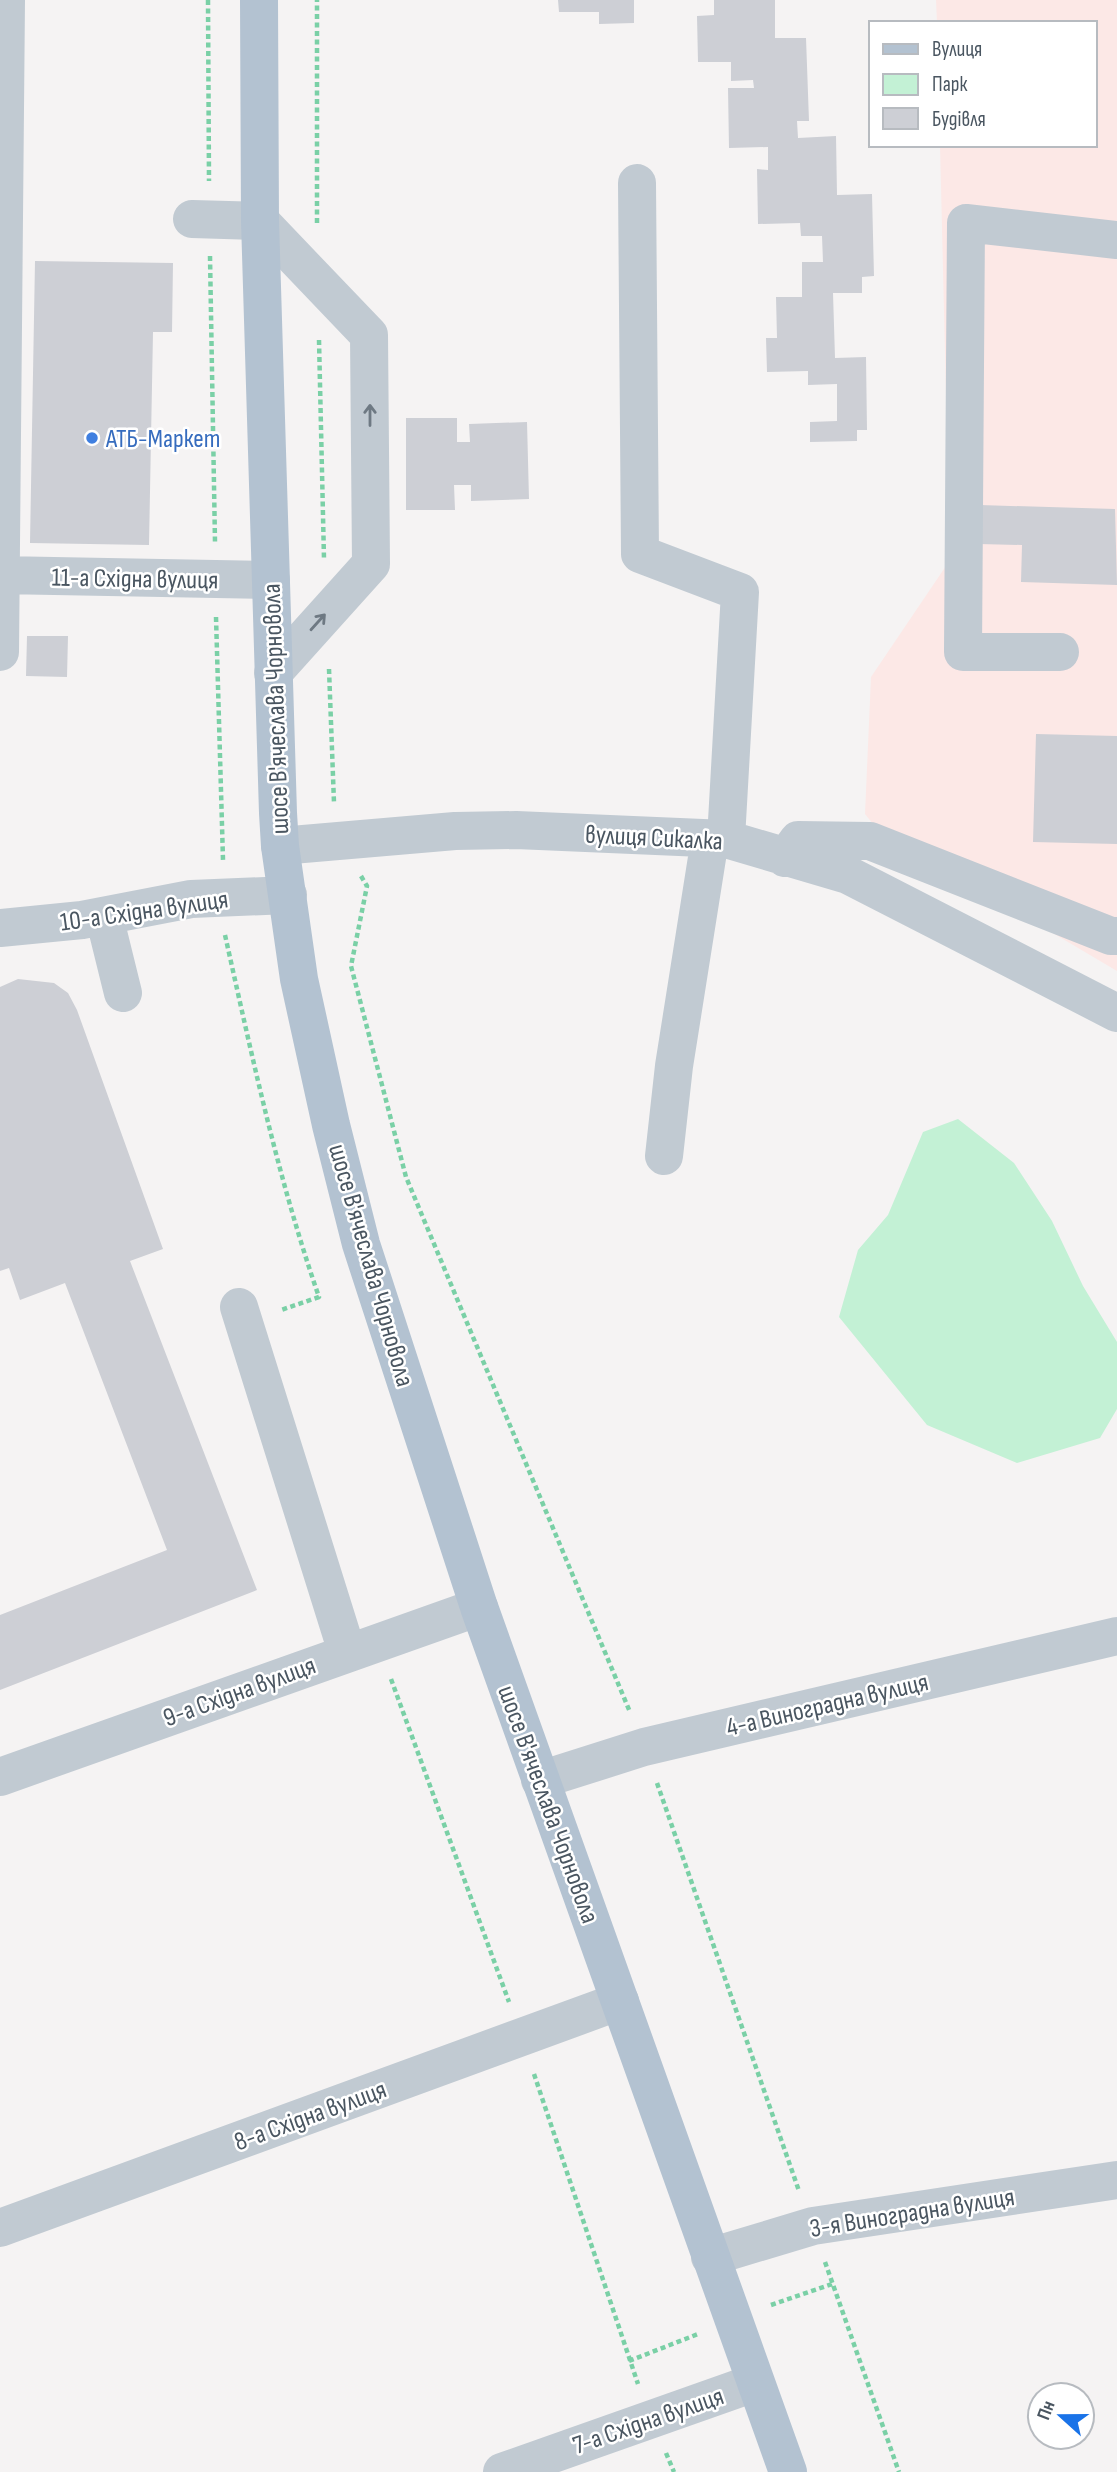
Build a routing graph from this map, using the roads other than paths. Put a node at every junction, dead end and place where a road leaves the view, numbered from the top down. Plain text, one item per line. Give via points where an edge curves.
1 (6, 0) edge
2 (259, 0) edge
3 (637, 183) dead end
4 (200, 219) road end
5 (260, 221) junction
6 (2, 224) edge
7 (1117, 240) edge
8 (1, 575) edge
9 (271, 580) junction
10 (0, 652) edge
11 (1060, 652) dead end
12 (272, 673) junction
13 (718, 839) junction
14 (280, 846) junction
15 (785, 858) junction
16 (288, 895) junction
17 (104, 916) junction
18 (0, 928) edge
19 (1117, 936) edge
20 (123, 993) dead end
21 (1117, 1013) edge
22 (664, 1156) dead end
23 (239, 1307) dead end
24 (479, 1607) junction
25 (1117, 1636) edge
26 (362, 1647) junction
27 (0, 1777) edge
28 (540, 1780) junction
29 (620, 2001) junction
30 (1117, 2180) edge
31 (0, 2228) edge
32 (710, 2257) junction
33 (754, 2383) junction
34 (502, 2472) edge
35 (788, 2472) edge

1 - 6 street
2 - 5 main road, шосе В'ячеслава Чорновола
3 - 13 street via 640,554 740,592
4 - 5 street
5 - 9 main road, шосе В'ячеслава Чорновола
12 -> 5 street via 371,564 369,335
6 - 8 street
7 - 11 street via 966,223 963,652
8 - 9 street, 11-а Східна вулиця
8 - 10 street
9 - 12 main road, шосе В'ячеслава Чорновола
12 - 14 main road, шосе В'ячеслава Чорновола
13 - 14 street, вулиця Сикалка via 516,830
13 - 15 street, вулиця Сикалка
13 - 22 street via 674,1066
14 - 16 main road, шосе В'ячеслава Чорновола
15 - 19 street via 798,840 870,841
15 - 21 street, вулиця Сикалка via 848,875
16 - 17 street, 10-а Східна вулиця via 191,899
16 - 24 main road, шосе В'ячеслава Чорновола via 302,992 362,1244
17 - 18 street, 10-а Східна вулиця
17 - 20 street
23 - 26 street
24 - 26 street, 9-а Східна вулиця
24 - 28 main road, шосе В'ячеслава Чорновола
25 - 28 street, 4-а Виноградна вулиця via 644,1746
26 - 27 street, 9-а Східна вулиця
28 - 29 main road, шосе В'ячеслава Чорновола
29 - 31 street, 8-а Східна вулиця
29 - 32 main road, шосе В'ячеслава Чорновола
30 - 32 street, 3-я Виноградна вулиця via 813,2226
32 - 33 main road, шосе В'ячеслава Чорновола
33 - 34 street, 7-а Східна вулиця
33 - 35 main road, шосе В'ячеслава Чорновола

